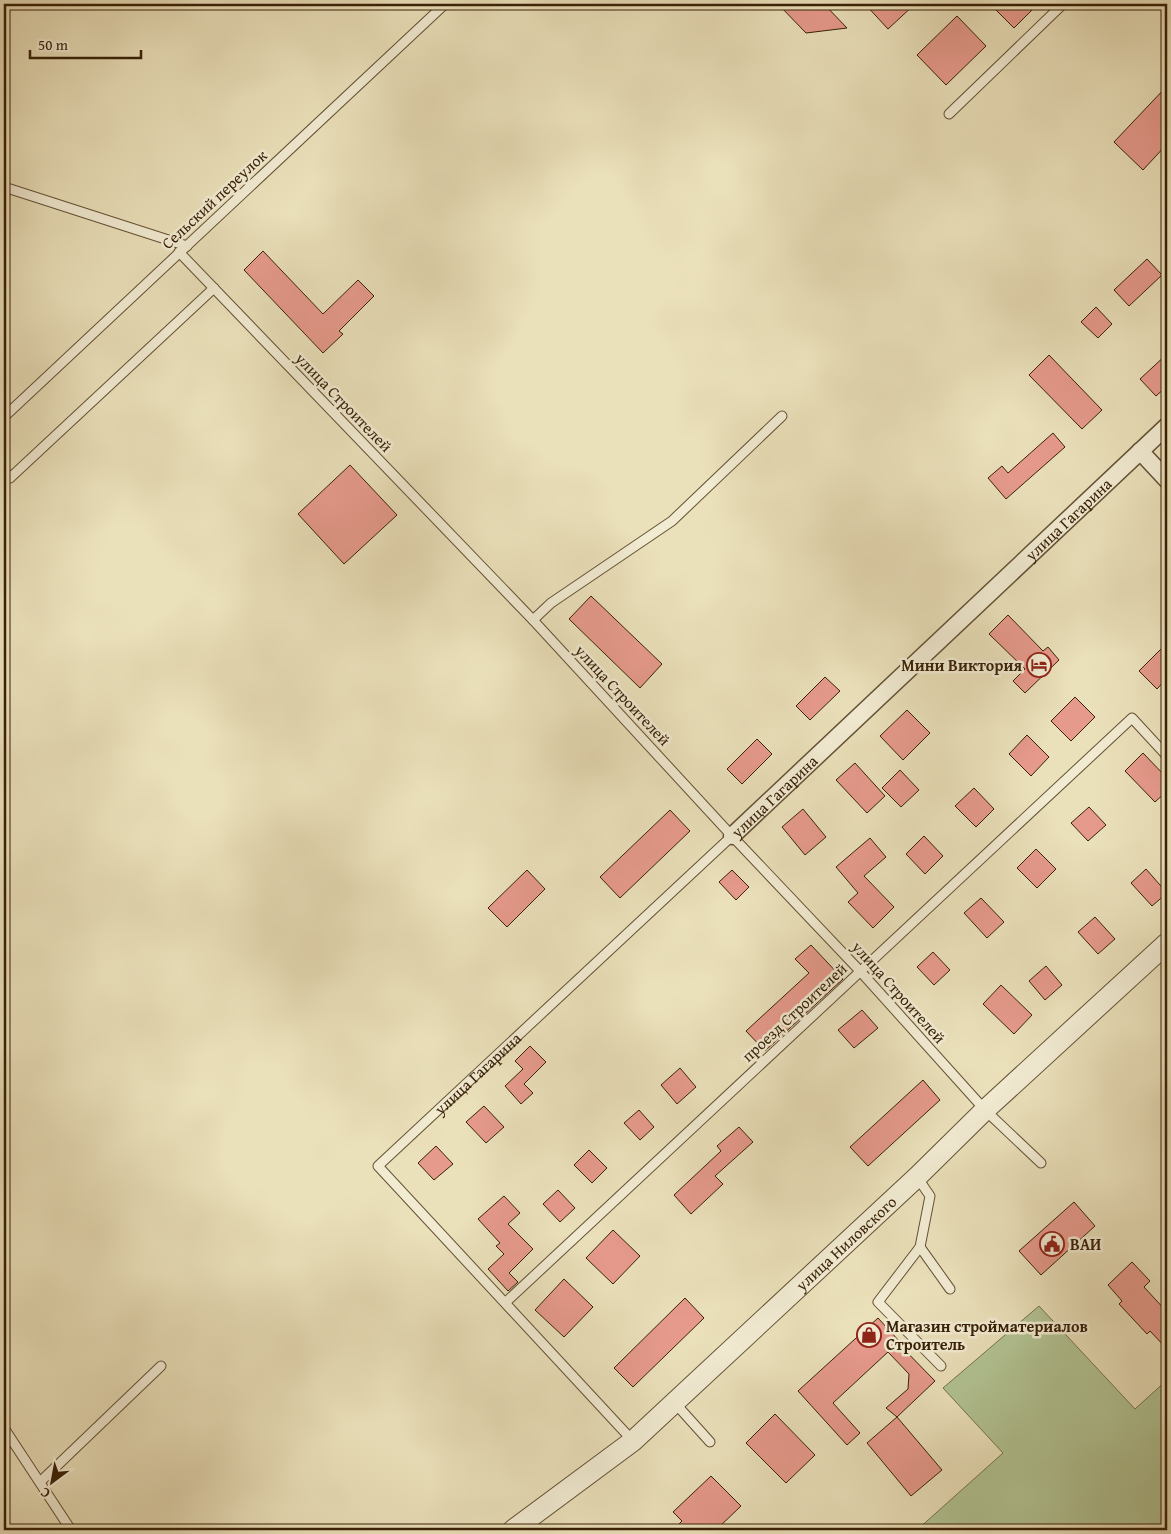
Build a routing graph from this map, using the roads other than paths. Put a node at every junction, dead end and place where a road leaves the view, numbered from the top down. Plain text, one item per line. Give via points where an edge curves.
1 (445, 4) edge
2 (1063, 4) edge
3 (949, 114) dead end
4 (4, 187) edge
5 (183, 249) junction
6 (214, 288) junction
7 (782, 416) dead end
8 (4, 417) edge
9 (1167, 426) edge
10 (1140, 451) junction
11 (4, 471) edge
12 (1167, 480) edge
13 (533, 620) junction
14 (1167, 756) edge
15 (732, 836) junction
16 (1167, 943) edge
17 (860, 971) junction
18 (985, 1110) junction
19 (1040, 1163) dead end
20 (917, 1177) junction
21 (920, 1248) junction
22 (950, 1289) dead end
23 (506, 1302) junction
24 (161, 1366) dead end
25 (941, 1366) dead end
26 (674, 1402) junction
27 (4, 1428) edge
28 (633, 1441) junction
29 (710, 1442) dead end
30 (40, 1482) junction
31 (71, 1530) edge
32 (513, 1530) edge

1 - 5 lane, Сельский переулок
2 - 3 lane
4 - 5 lane
5 - 6 lane, улица Строителей
5 - 8 lane, Сельский переулок
6 - 11 lane via 10,478
6 - 13 lane, улица Строителей
7 - 13 lane via 672,521 551,602
9 - 10 street, улица Гагарина
10 - 12 street
10 - 15 street, улица Гагарина
13 - 15 lane, улица Строителей
14 - 17 lane, проезд Строителей via 1132,718
15 - 17 lane, улица Строителей
15 - 23 lane, улица Гагарина via 378,1166
16 - 18 street, улица Ниловского
17 - 18 lane, улица Строителей
17 - 23 lane, проезд Строителей
18 - 19 lane, улица Строителей
18 - 20 street, улица Ниловского
20 - 21 lane via 930,1196
20 - 26 street, улица Ниловского
21 - 22 lane
21 - 25 lane via 878,1302
23 - 28 lane
24 - 30 lane
26 - 28 street, улица Ниловского
26 - 29 lane
27 - 30 lane
28 - 32 street, улица Ниловского
30 - 31 lane

